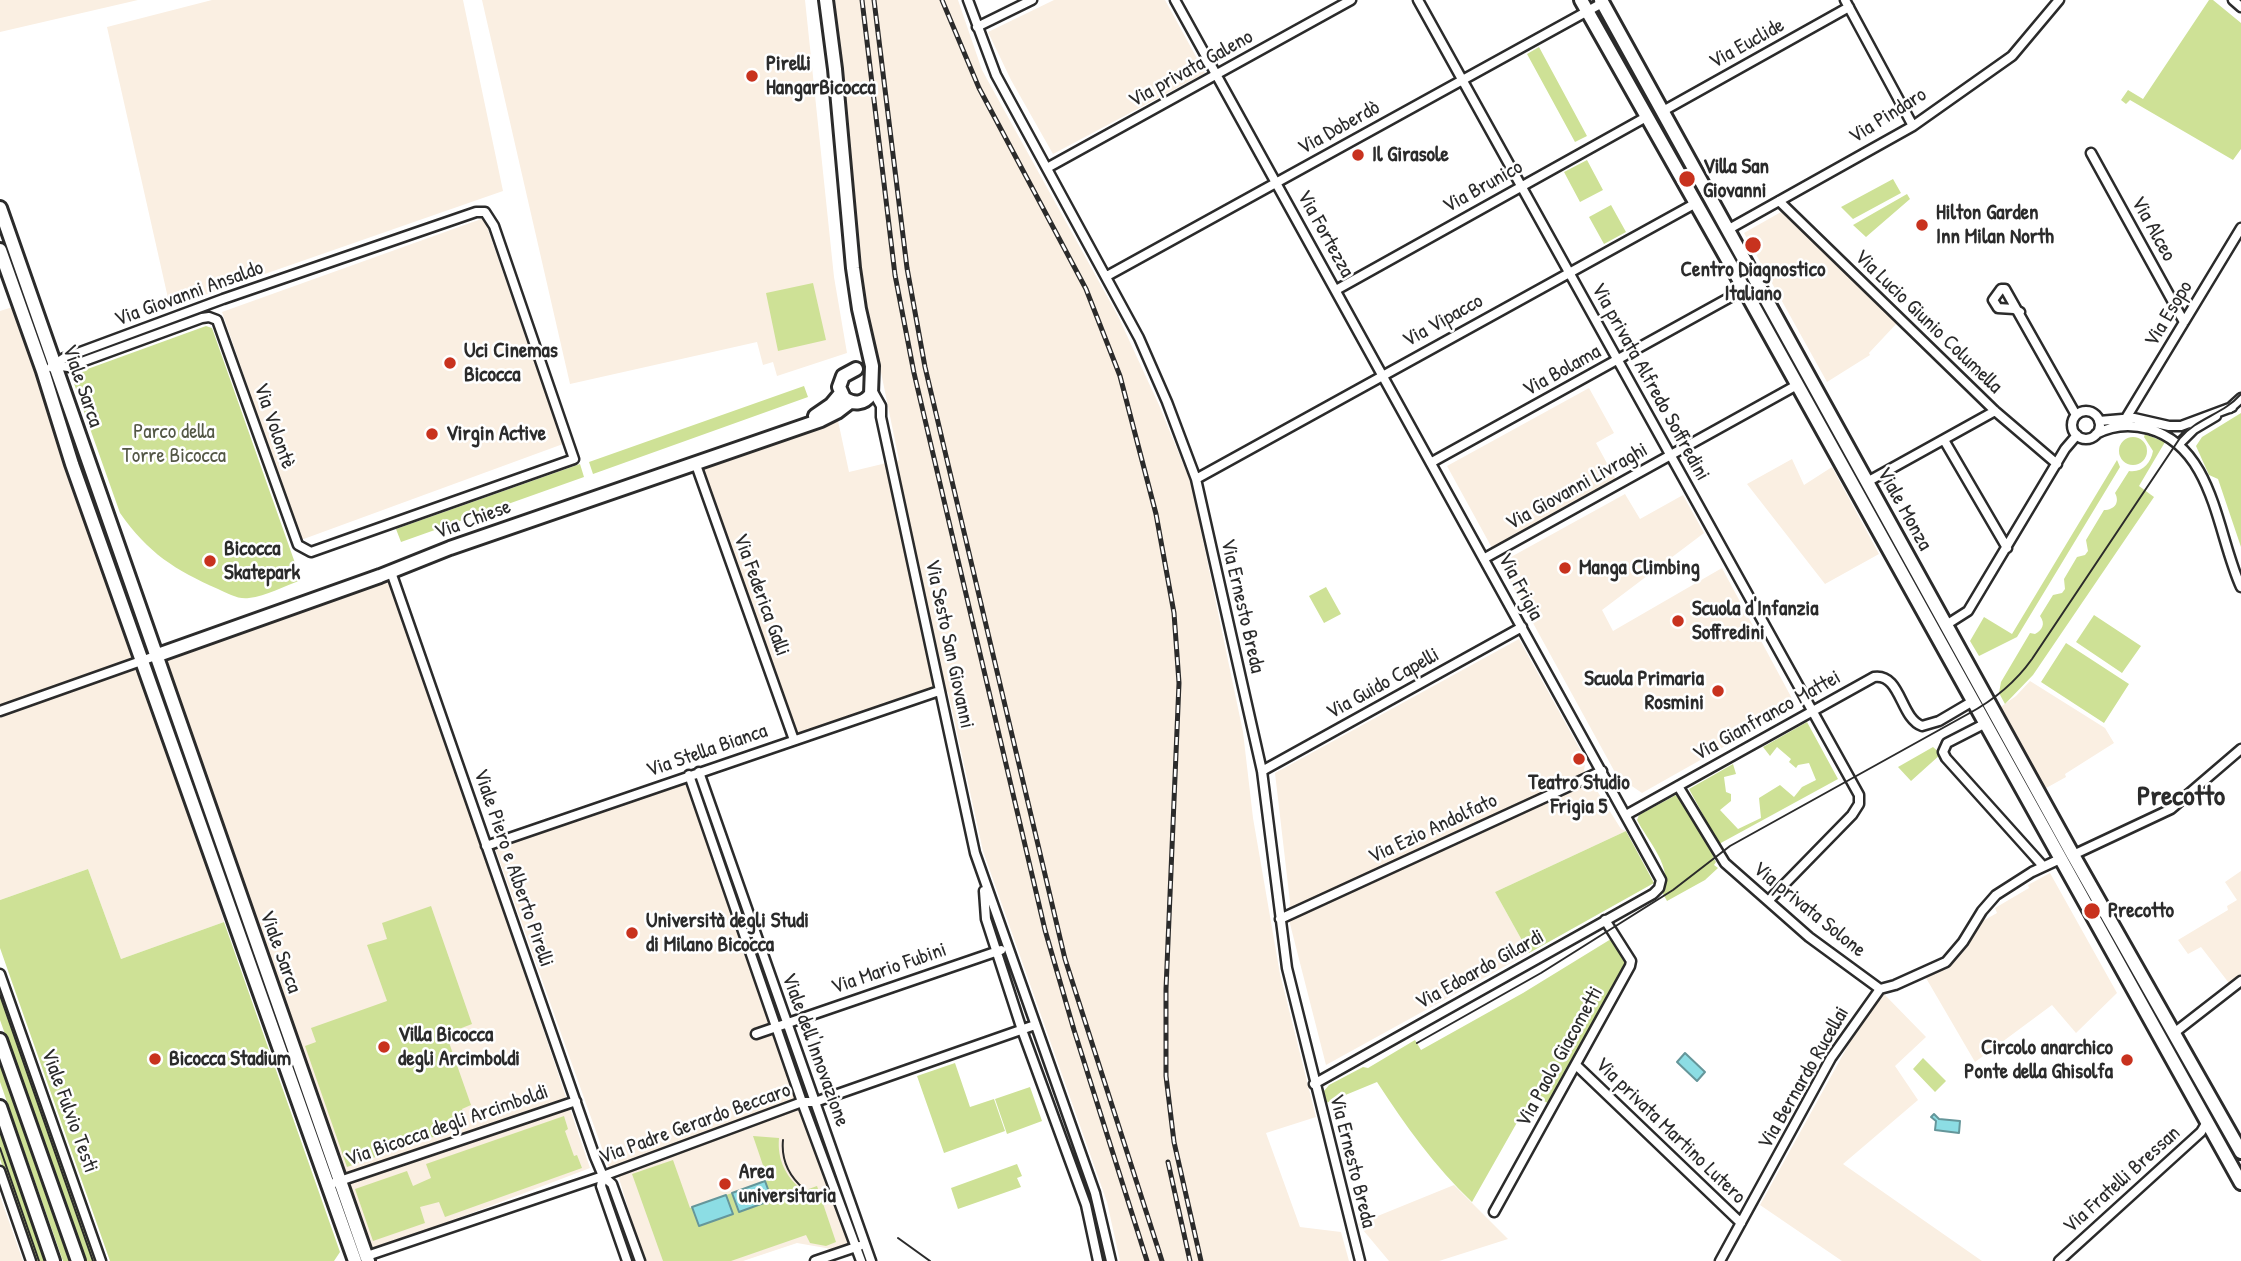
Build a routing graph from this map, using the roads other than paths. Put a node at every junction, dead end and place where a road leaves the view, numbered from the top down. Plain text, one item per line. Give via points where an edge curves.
1 (826, 0) edge
2 (968, 0) edge
3 (1032, 0) edge
4 (1175, 0) edge
5 (1351, 0) edge
6 (1418, 0) edge
7 (2059, 0) edge
8 (2233, 0) edge
9 (1604, 1) edge
10 (1847, 4) edge
11 (1584, 6) edge
12 (2241, 6) edge
13 (976, 27) junction
14 (1216, 75) junction
15 (1463, 80) junction
16 (1663, 111) junction
17 (1647, 116) junction
18 (1913, 126) junction
19 (2091, 153) dead end
20 (1047, 169) junction
21 (1276, 183) junction
22 (1520, 186) junction
23 (1710, 195) junction
24 (1779, 201) junction
25 (1696, 203) junction
26 (0, 208) edge
27 (2241, 228) edge
28 (1728, 229) junction
29 (1715, 236) junction
30 (0, 250) edge
31 (1569, 273) junction
32 (1107, 276) junction
33 (1745, 289) junction
34 (1336, 290) junction
35 (223, 299) junction
36 (2020, 312) dead end
37 (219, 322) junction
38 (2184, 322) junction
39 (866, 344) junction
40 (1618, 360) junction
41 (49, 368) junction
42 (856, 369) junction
43 (1384, 375) junction
44 (871, 384) junction
45 (1797, 385) junction
46 (2241, 398) edge
47 (851, 399) junction
48 (2232, 407) junction
49 (1995, 411) junction
50 (2076, 415) junction
51 (881, 417) junction
52 (2099, 421) junction
53 (2126, 422) junction
54 (2096, 434) junction
55 (2077, 436) junction
56 (1944, 440) junction
57 (2179, 444) junction
58 (1671, 454) junction
59 (574, 459) joint
60 (695, 462) junction
61 (1432, 462) junction
62 (2057, 464) junction
63 (1196, 479) junction
64 (1867, 482) junction
65 (2007, 548) junction
66 (311, 552) joint
67 (1485, 558) junction
68 (391, 572) junction
69 (2241, 587) edge
70 (1946, 625) junction
71 (1522, 627) junction
72 (158, 655) junction
73 (142, 661) junction
74 (939, 691) junction
75 (1986, 694) junction
76 (1973, 701) junction
77 (1811, 710) junction
78 (0, 711) edge
79 (1986, 723) junction
80 (794, 740) junction
81 (2240, 752) edge
82 (1262, 771) junction
83 (1602, 771) junction
84 (699, 772) junction
85 (689, 775) junction
86 (1678, 786) junction
87 (1626, 815) junction
88 (486, 846) junction
89 (2073, 855) junction
90 (2060, 859) junction
91 (2043, 866) junction
92 (983, 877) junction
93 (1661, 884) joint
94 (1769, 900) junction
95 (1280, 919) junction
96 (1605, 920) junction
97 (996, 951) junction
98 (1011, 959) junction
99 (0, 974) edge
100 (2241, 981) edge
101 (1880, 989) junction
102 (786, 1023) junction
103 (1035, 1025) junction
104 (776, 1027) junction
105 (1022, 1030) junction
106 (2174, 1033) junction
107 (756, 1034) dead end
108 (0, 1040) edge
109 (2161, 1040) junction
110 (1576, 1065) junction
111 (1314, 1084) junction
112 (576, 1101) junction
113 (802, 1102) junction
114 (815, 1102) junction
115 (0, 1107) edge
116 (2207, 1122) junction
117 (2241, 1152) edge
118 (0, 1171) edge
119 (603, 1176) junction
120 (334, 1183) junction
121 (2241, 1183) edge
122 (1494, 1212) dead end
123 (1741, 1223) junction
124 (865, 1244) junction
125 (856, 1247) junction
126 (360, 1260) edge
127 (31, 1261) edge
128 (53, 1261) edge
129 (78, 1261) edge
130 (101, 1261) edge
131 (627, 1261) edge
132 (640, 1261) edge
133 (815, 1261) edge
134 (861, 1261) edge
135 (871, 1261) edge
136 (1098, 1261) edge
137 (1111, 1261) edge
138 (1360, 1261) edge
139 (1720, 1261) edge
140 (2059, 1261) edge

1 - 39 street, Via Sesto San Giovanni via 852,259
2 - 13 street, Via Ernesto Breda
3 - 13 street
4 - 14 street, Via Fortezza
5 - 14 street, Via privata Galeno
6 - 15 street, Via privata Alfredo Soffredini
7 - 18 street, Via Pindaro via 2017,53
8 - 12 street
9 - 11 street, Viale Monza
9 - 16 street, Viale Monza
10 - 16 street, Via Euclide
10 - 18 street
11 - 15 street, Via Doberdò
11 - 17 street, Viale Monza
13 - 20 street, Via Ernesto Breda via 996,75
14 - 20 street, Via privata Galeno
14 - 21 street, Via Fortezza
15 - 21 street, Via Doberdò
15 - 22 street, Via privata Alfredo Soffredini
16 - 23 street, Viale Monza
17 - 22 street, Via Brunico
17 - 25 street, Viale Monza
18 - 24 street, Via Pindaro
19 - 38 street, Via Alceo
20 - 32 street, Via Ernesto Breda
21 - 32 street, Via Doberdò
21 - 34 street, Via Fortezza
22 - 31 street, Via privata Alfredo Soffredini
22 - 34 street, Via Brunico
23 - 25 street, Via Vipacco
23 - 28 street, Viale Monza
24 - 28 street, Via Pindaro
24 - 49 street, Via Lucio Giunio Columella
25 - 29 street, Viale Monza
25 - 31 street, Via Vipacco
26 - 41 street, Viale Sarca
27 - 38 street, Via Esopo
28 - 29 street, Via Pindaro
28 - 64 street, Viale Monza
29 - 33 street, Viale Monza
30 - 41 street, Viale Sarca
31 - 40 street, Via privata Alfredo Soffredini
31 - 43 street, Via Vipacco
32 - 63 street, Via Ernesto Breda via 1164,394
33 - 40 street, Via Bolama
33 - 45 street, Viale Monza
34 - 43 street, Via Fortezza
35 - 37 street via 217,309
35 - 41 street, Via Giovanni Ansaldo via 64,358
35 - 59 street, Via Giovanni Ansaldo via 485,212 494,226
36 - 50 street
37 - 41 street, Via Giovanni Ansaldo via 201,318 68,367
37 - 66 street, Via Volontè via 298,545
38 - 53 street, Via Esopo
39 - 42 street
39 - 44 street, Via Sesto San Giovanni via 872,362
40 - 58 street, Via privata Alfredo Soffredini
40 - 61 street, Via Bolama
41 - 72 street, Viale Sarca
41 - 73 street, Viale Sarca via 72,464
42 - 44 street via 864,371
42 - 47 street, Via Chiese via 842,377 839,387
43 - 61 street, Via Frigia
43 - 63 street, Via Vipacco
44 - 47 street via 869,397
44 - 51 street, Via Sesto San Giovanni
45 - 58 street, Via Giovanni Livraghi
45 - 76 street, Viale Monza
46 - 48 street
47 - 51 street
47 - 60 street, Via Chiese via 831,405 802,425
48 - 53 street via 2176,427 2141,418
48 - 57 street via 2199,425
49 - 56 street
49 - 62 street, Via Lucio Giunio Columella
50 - 52 street via 2089,411
50 - 55 street via 2072,424
51 - 74 street, Via Sesto San Giovanni
52 - 53 street
52 - 54 street
53 - 54 street
53 - 57 street
54 - 55 street via 2088,439
55 - 62 street
56 - 64 street
56 - 65 street
57 - 69 street via 2203,478
58 - 67 street, Via Giovanni Livraghi
58 - 77 street, Via privata Alfredo Soffredini
59 - 66 street, Via Chiese
60 - 68 street, Via Chiese
60 - 80 street, Via Federica Galli
61 - 67 street, Via Frigia
62 - 65 street
63 - 82 street, Via Ernesto Breda
64 - 70 street, Viale Monza
65 - 70 street via 1968,611
67 - 71 street, Via Frigia
68 - 72 street, Via Chiese
68 - 88 street, Viale Piero e Alberto Pirelli
70 - 75 street, Viale Monza
71 - 82 street, Via Guido Capelli
71 - 83 street, Via Frigia
72 - 73 street
72 - 120 street, Viale Sarca
73 - 78 street
73 - 120 street, Viale Sarca
74 - 80 street, Via Stella Bianca
74 - 92 street, Via Sesto San Giovanni
75 - 76 street
75 - 89 street, Viale Monza
76 - 77 street, Via Gianfranco Mattei via 1939,721 1919,726 1881,676
76 - 79 street, Viale Monza
77 - 86 street, Via Gianfranco Mattei
77 - 94 street, Via privata Alfredo Soffredini via 1860,798 1856,810
79 - 90 street, Viale Monza
79 - 91 street via 1947,743 1943,752
80 - 84 street, Via Stella Bianca
81 - 89 street via 2171,809
82 - 95 street, Via Ernesto Breda
83 - 87 street, Via Frigia
83 - 95 street, Via Ezio Andolfato
84 - 85 street, Via Stella Bianca
84 - 102 street, Viale dell'Innovazione
85 - 88 street, Via Stella Bianca
85 - 104 street, Viale dell'Innovazione
86 - 87 street, Via Gianfranco Mattei
86 - 94 street, Via privata Solone via 1718,856
87 - 93 street, Via Frigia
88 - 112 street, Viale Piero e Alberto Pirelli
89 - 90 street
89 - 106 street, Viale Monza
90 - 91 street
90 - 109 street, Viale Monza
91 - 101 street via 1989,902 1946,962
92 - 97 street, Via Sesto San Giovanni via 986,919
92 - 98 street, Via Sesto San Giovanni
93 - 96 street, Via Edoardo Gilardi via 1653,894
94 - 101 street, Via privata Solone via 1809,937
95 - 111 street, Via Ernesto Breda
96 - 110 street, Via Paolo Giacometti via 1630,966
96 - 111 street, Via Edoardo Gilardi
97 - 98 street via 1003,950
97 - 102 street, Via Mario Fubini
97 - 105 street, Via Sesto San Giovanni
98 - 103 street, Via Sesto San Giovanni
99 - 130 street, Viale Fulvio Testi
100 - 106 street
101 - 123 street, Via Bernardo Rucellai via 1838,1046
102 - 104 street, Via Mario Fubini
102 - 114 street, Viale dell'Innovazione
103 - 105 street, Via Padre Gerardo Beccaro
103 - 137 street, Via Sesto San Giovanni via 1095,1193
104 - 107 street
104 - 113 street, Viale dell'Innovazione
105 - 114 street, Via Padre Gerardo Beccaro
105 - 136 street, Via Sesto San Giovanni via 1086,1205
106 - 109 street
106 - 117 street, Viale Monza
108 - 129 street, Viale Fulvio Testi
109 - 116 street, Viale Monza
110 - 122 street, Via Paolo Giacometti
110 - 123 street, Via privata Martino Lutero
111 - 138 street, Via Ernesto Breda
112 - 119 street, Viale Piero e Alberto Pirelli
112 - 120 street, Via Bicocca degli Arcimboldi
113 - 114 street, Via Padre Gerardo Beccaro
113 - 119 street, Via Padre Gerardo Beccaro
113 - 125 street, Viale dell'Innovazione
114 - 124 street, Viale dell'Innovazione
115 - 128 street
116 - 121 street, Viale Monza
116 - 140 street, Via Fratelli Bressan
118 - 127 street
119 - 126 street, Via Padre Gerardo Beccaro
119 - 131 street, Viale Piero e Alberto Pirelli via 601,1188
119 - 132 street, Viale Piero e Alberto Pirelli via 612,1184
120 - 126 street, Viale Sarca
123 - 139 street, Via Bernardo Rucellai
124 - 125 street
124 - 135 street, Viale dell'Innovazione
125 - 133 street
125 - 134 street, Viale dell'Innovazione

